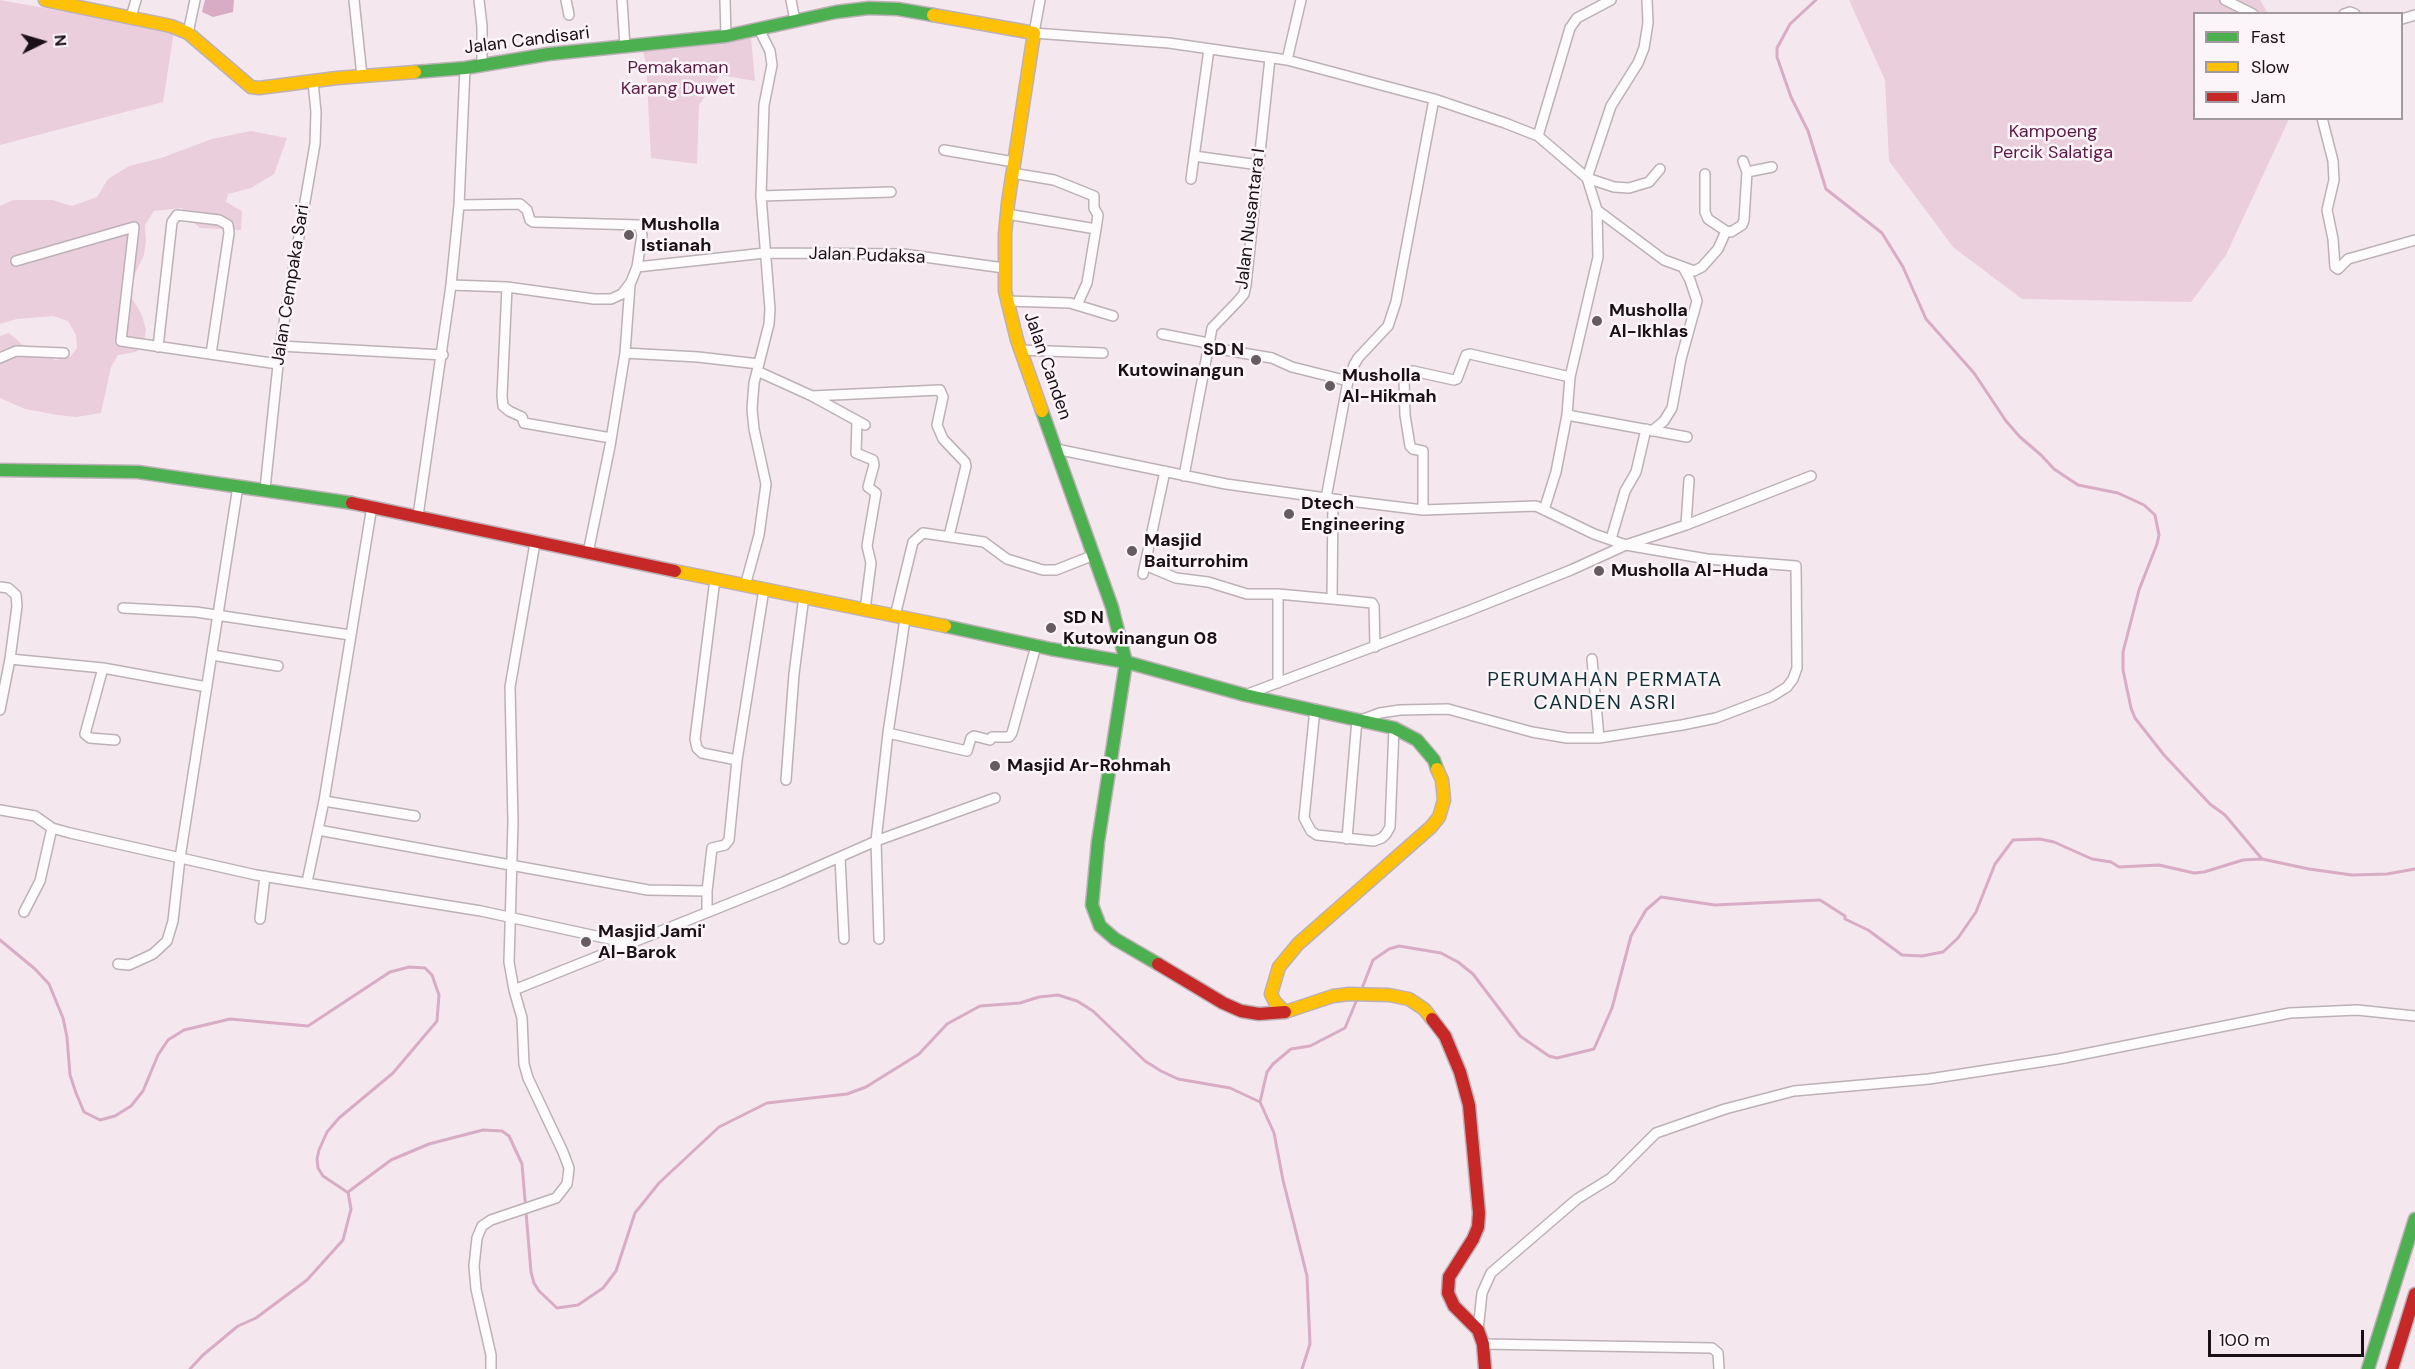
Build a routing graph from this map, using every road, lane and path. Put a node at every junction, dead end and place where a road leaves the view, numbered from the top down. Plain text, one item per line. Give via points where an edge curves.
1 (45, 0) edge
2 (135, 0) edge
3 (195, 0) edge
4 (354, 0) edge
5 (479, 0) edge
6 (566, 0) edge
7 (622, 0) edge
8 (724, 0) edge
9 (791, 0) edge
10 (1040, 0) edge
11 (1301, 0) edge
12 (1611, 0) edge
13 (1647, 0) edge
14 (2225, 0) edge
15 (2249, 12) edge
16 (569, 15) dead end
17 (131, 17) junction
18 (795, 21) junction
19 (759, 29) junction
20 (188, 33) junction
21 (1034, 33) junction
22 (726, 36) junction
23 (625, 47) junction
24 (1209, 49) junction
25 (1270, 57) junction
26 (1287, 60) junction
27 (482, 65) junction
28 (465, 68) junction
29 (362, 76) junction
30 (313, 81) junction
31 (1434, 99) junction
32 (2323, 120) edge
33 (1538, 136) junction
34 (944, 150) dead end
35 (1194, 156) junction
36 (1743, 160) dead end
37 (1259, 165) junction
38 (1772, 167) dead end
39 (1013, 168) junction
40 (1660, 169) dead end
41 (1746, 172) junction
42 (1705, 174) dead end
43 (1587, 178) junction
44 (1191, 179) dead end
45 (891, 192) dead end
46 (762, 196) junction
47 (459, 205) junction
48 (1597, 210) junction
49 (1007, 214) junction
50 (1096, 229) junction
51 (1726, 231) junction
52 (2415, 240) edge
53 (765, 253) junction
54 (16, 261) dead end
55 (637, 267) junction
56 (1004, 268) junction
57 (1684, 269) junction
58 (631, 282) junction
59 (452, 285) junction
60 (507, 287) junction
61 (1007, 301) junction
62 (1077, 305) junction
63 (1113, 316) dead end
64 (1162, 334) dead end
65 (1208, 345) junction
66 (280, 346) junction
67 (159, 347) junction
68 (1020, 350) junction
69 (64, 353) dead end
70 (625, 353) junction
71 (1103, 353) dead end
72 (211, 354) junction
73 (442, 355) junction
74 (0, 358) edge
75 (278, 364) junction
76 (758, 367) junction
77 (1570, 377) junction
78 (1348, 381) junction
79 (812, 396) junction
80 (1567, 415) junction
81 (1649, 430) junction
82 (1687, 437) dead end
83 (611, 438) junction
84 (1056, 449) junction
85 (0, 470) edge
86 (1165, 471) junction
87 (1184, 476) junction
88 (1811, 476) dead end
89 (1689, 480) dead end
90 (238, 486) junction
91 (265, 489) junction
92 (1330, 499) junction
93 (372, 506) junction
94 (1423, 510) junction
95 (1544, 510) junction
96 (418, 516) junction
97 (1686, 525) junction
98 (949, 536) junction
99 (1611, 539) junction
100 (535, 543) junction
101 (1626, 545) junction
102 (588, 553) junction
103 (1094, 555) junction
104 (715, 579) junction
105 (745, 586) junction
106 (0, 587) edge
107 (764, 589) junction
108 (1278, 594) junction
109 (804, 596) junction
110 (1332, 599) junction
111 (123, 608) dead end
112 (866, 610) junction
113 (217, 615) junction
114 (900, 617) junction
115 (350, 635) junction
116 (0, 644) edge
117 (11, 646) junction
118 (1036, 646) junction
119 (1375, 647) junction
120 (212, 655) junction
121 (1592, 658) dead end
122 (10, 659) junction
123 (1126, 662) junction
124 (278, 666) dead end
125 (103, 668) junction
126 (1278, 683) junction
127 (207, 687) junction
128 (1245, 695) junction
129 (0, 710) edge
130 (1314, 710) junction
131 (1359, 719) junction
132 (1394, 728) junction
133 (888, 733) junction
134 (1599, 738) junction
135 (115, 740) dead end
136 (737, 760) junction
137 (786, 780) dead end
138 (995, 798) dead end
139 (324, 801) junction
140 (0, 810) edge
141 (414, 816) dead end
142 (52, 828) junction
143 (318, 830) junction
144 (1347, 839) junction
145 (876, 841) junction
146 (840, 857) junction
147 (180, 858) junction
148 (511, 866) junction
149 (265, 876) junction
150 (307, 882) junction
151 (707, 891) junction
152 (707, 911) junction
153 (24, 912) dead end
154 (260, 918) dead end
155 (510, 918) junction
156 (844, 939) dead end
157 (879, 939) dead end
158 (628, 943) junction
159 (118, 964) dead end
160 (514, 990) junction
161 (1285, 1012) junction
162 (2415, 1016) edge
163 (2415, 1218) edge
164 (2415, 1294) edge
165 (1478, 1330) junction
166 (1483, 1344) junction
167 (491, 1369) edge
168 (1485, 1369) edge
169 (1719, 1369) edge
170 (2368, 1369) edge
171 (2392, 1369) edge

1 - 17 main road, Jalan Candisari
2 - 17 street
3 - 20 street
4 - 29 street
5 - 27 street
6 - 16 street
7 - 23 street
8 - 22 street
9 - 18 street
10 - 21 street, Jalan Canden
11 - 26 street
12 - 33 street via 1577,18 1570,28
13 - 43 street via 1644,48 1611,106
14 - 15 street
17 - 20 main road, Jalan Candisari
18 - 19 main road, Jalan Candisari
18 - 21 main road, Jalan Candisari via 868,8 898,9
19 - 22 main road, Jalan Candisari
19 - 46 street via 767,41 772,65 764,105
20 - 30 main road, Jalan Candisari via 251,87
21 - 24 street
21 - 39 main road, Jalan Canden
22 - 23 main road, Jalan Candisari
23 - 27 main road, Jalan Candisari
24 - 25 street
24 - 35 street
25 - 26 street
25 - 37 street, Jalan Nusantara I
26 - 31 street
27 - 28 main road, Jalan Candisari
28 - 29 main road, Jalan Candisari
28 - 47 street
29 - 30 main road, Jalan Candisari
30 - 66 street, Jalan Cempaka Sari via 315,144
31 - 33 street
31 - 78 street via 1392,319 1358,358
32 - 52 street via 2333,161 2334,180 2327,210 2335,267 2338,269 2348,259
33 - 43 street
34 - 39 street
35 - 37 street
35 - 44 street
36 - 41 street
37 - 65 street, Jalan Nusantara I via 1244,294 1212,328
38 - 41 street
39 - 49 main road, Jalan Canden
39 - 50 street via 1094,196
40 - 43 street via 1649,182 1633,188 1614,187
41 - 51 street via 1744,220 1736,230
42 - 51 street via 1705,212 1708,219
43 - 48 street
45 - 46 street
46 - 53 street
47 - 55 street via 520,204 532,222 639,225 642,235
47 - 59 street
48 - 57 street via 1664,260
48 - 77 street via 1598,257
49 - 50 street
49 - 56 main road, Jalan Canden
50 - 62 street via 1087,283
51 - 57 street via 1718,249 1702,267 1694,271
53 - 55 street, Jalan Pudaksa
53 - 56 street, Jalan Pudaksa via 903,254
53 - 76 street via 770,309
54 - 67 street via 134,227 121,341
55 - 58 street
56 - 61 main road, Jalan Canden
57 - 81 street via 1697,301 1672,408 1664,421
58 - 60 street via 622,294 611,299
58 - 70 street
59 - 60 street
59 - 73 street
60 - 83 street via 503,406 522,417 524,423
61 - 62 street
61 - 68 main road, Jalan Canden
62 - 63 street
64 - 65 street
65 - 78 street via 1272,358
65 - 87 street, Jalan Nusantara I
66 - 73 street
66 - 75 street, Jalan Cempaka Sari
67 - 72 street
67 - 72 street via 172,222 177,216 219,220 228,225 229,233
68 - 71 street
68 - 84 main road, Jalan Canden
69 - 74 street via 16,351
70 - 76 street via 698,357
70 - 83 street
72 - 75 street
73 - 96 street
75 - 91 street, Jalan Cempaka Sari
76 - 79 street
76 - 105 street via 752,409 766,484 759,535
77 - 80 street
77 - 94 street via 1470,354 1454,380 1409,372 1404,380 1405,415 1410,446 1423,451
78 - 92 street
79 - 98 street via 940,390 943,397 937,425 942,439 966,466
79 - 112 street via 861,423 856,453 873,460 868,487 876,492 867,546 871,563
80 - 81 street
80 - 95 street
81 - 82 street
81 - 99 street
83 - 102 street
84 - 86 street
84 - 103 main road, Jalan Canden
85 - 90 main road via 138,472
86 - 87 street
86 - 108 street via 1144,570 1248,594
87 - 92 street
88 - 97 street
89 - 97 street
90 - 91 main road
90 - 113 street
91 - 93 main road
92 - 94 street
92 - 110 street
93 - 96 main road
93 - 115 street
94 - 95 street via 1518,506
95 - 99 street
96 - 100 main road
97 - 101 street
98 - 103 street via 984,542 1008,559 1043,570 1056,570
98 - 114 street via 925,533 914,540
99 - 101 street
100 - 102 main road
100 - 148 street via 510,687
101 - 119 street
101 - 134 street via 1707,559 1796,566 1797,668 1787,687 1771,697 1716,718
102 - 104 main road
103 - 123 main road, Jalan Canden
104 - 105 main road
104 - 136 street via 695,739 702,753
105 - 107 main road
106 - 117 street via 16,595
107 - 109 main road
107 - 136 street
108 - 110 street
108 - 126 street
109 - 112 main road
109 - 137 street
110 - 119 street via 1372,603
111 - 113 street
112 - 114 main road
113 - 115 street
113 - 120 street
114 - 118 main road
114 - 133 street
115 - 139 street
116 - 117 street
117 - 122 street
118 - 123 main road
118 - 133 street via 1010,737 990,740 974,736 967,751
119 - 126 street
120 - 124 street
120 - 127 street
121 - 134 street
122 - 125 street
122 - 129 street
123 - 128 main road
123 - 161 main road via 1098,842 1092,905 1096,920 1115,939 1223,1003 1259,1014
125 - 127 street
125 - 135 street via 85,734
126 - 128 street
127 - 147 street
128 - 130 main road
130 - 131 main road
130 - 144 street via 1304,818 1317,835
131 - 132 main road
131 - 134 street via 1400,710 1448,709 1532,732
131 - 144 street
132 - 144 street via 1390,827 1382,838 1374,841
132 - 161 main road via 1417,740 1434,760 1444,800 1439,818 1314,929 1279,967 1271,994
133 - 145 street
136 - 151 street via 729,840 712,848
138 - 145 street
139 - 141 street
139 - 143 street
140 - 142 street via 35,816
142 - 147 street
142 - 153 street via 44,869
143 - 148 street
143 - 150 street
145 - 146 street
145 - 157 street
146 - 152 street
146 - 156 street
147 - 149 street
147 - 159 street via 176,904 167,941 141,961
148 - 151 street via 648,890
148 - 155 street
149 - 150 street
149 - 154 street
150 - 155 street
151 - 152 street
152 - 158 street
155 - 158 street
155 - 160 street via 509,962
158 - 160 street
160 - 167 street via 522,1018 528,1078 569,1167 567,1184 556,1198 482,1226 475,1250 476,1289
161 - 165 main road via 1333,996 1389,995 1408,999 1424,1009 1445,1036 1460,1072 1468,1106 1478,1195 1478,1227 1449,1277 1448,1293 1454,1306
162 - 165 street via 2357,1010 2290,1013 2059,1059 1929,1079 1794,1092 1725,1109 1656,1133 1611,1178 1577,1199 1491,1273 1482,1293
163 - 170 main road
164 - 171 main road
165 - 166 main road
166 - 168 main road
166 - 169 street via 1712,1348 1718,1353

